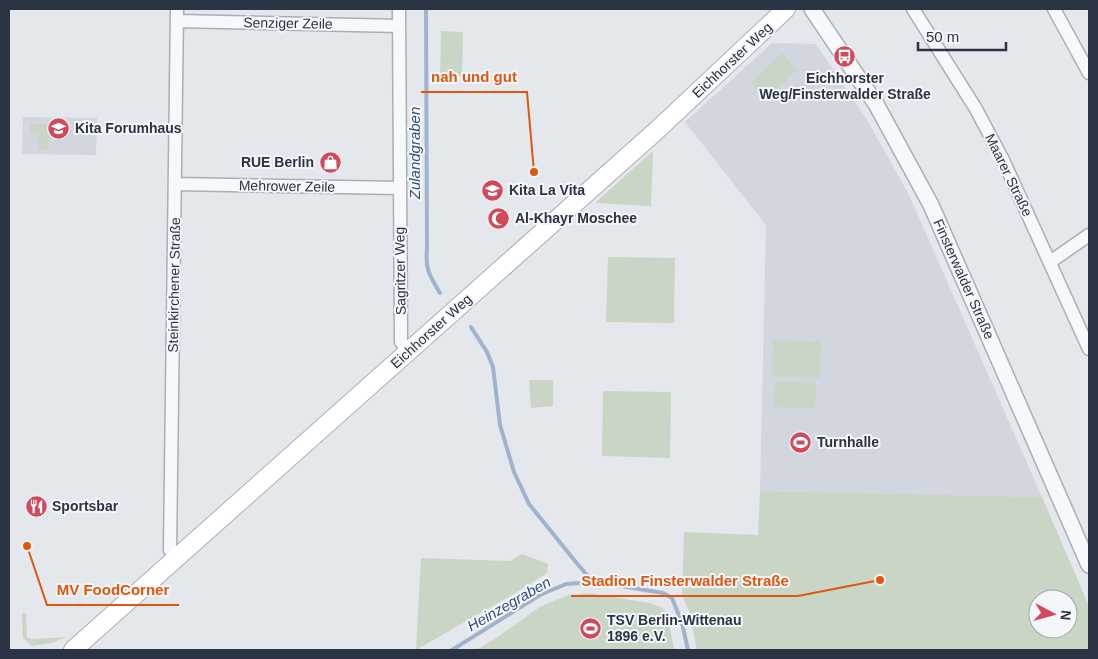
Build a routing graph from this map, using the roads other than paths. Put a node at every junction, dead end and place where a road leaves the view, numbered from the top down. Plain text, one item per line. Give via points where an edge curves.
1 (398, 9) edge
2 (786, 9) edge
3 (812, 9) edge
4 (913, 9) edge
5 (1054, 9) edge
6 (177, 15) edge
7 (399, 26) junction
8 (1089, 73) edge
9 (175, 184) junction
10 (399, 188) junction
11 (1089, 235) edge
12 (1050, 262) junction
13 (1089, 349) edge
14 (408, 351) junction
15 (177, 558) junction
16 (1089, 565) edge
17 (73, 650) edge

1 - 7 street, Sagritzer Weg
2 - 14 main road, Eichhorster Weg via 656,131
3 - 16 street, Finsterwalder Straße via 876,104 931,205
4 - 12 street, Maarer Straße via 990,134
5 - 8 street
6 - 7 street, Senziger Zeile
6 - 9 street, Steinkirchener Straße
7 - 10 street, Sagritzer Weg
9 - 10 street, Mehrower Zeile
9 - 15 street, Steinkirchener Straße via 170,550
10 - 14 street, Sagritzer Weg via 401,342
11 - 12 street
12 - 13 street, Maarer Straße
14 - 15 main road, Eichhorster Weg
15 - 17 main road, Eichhorster Weg

